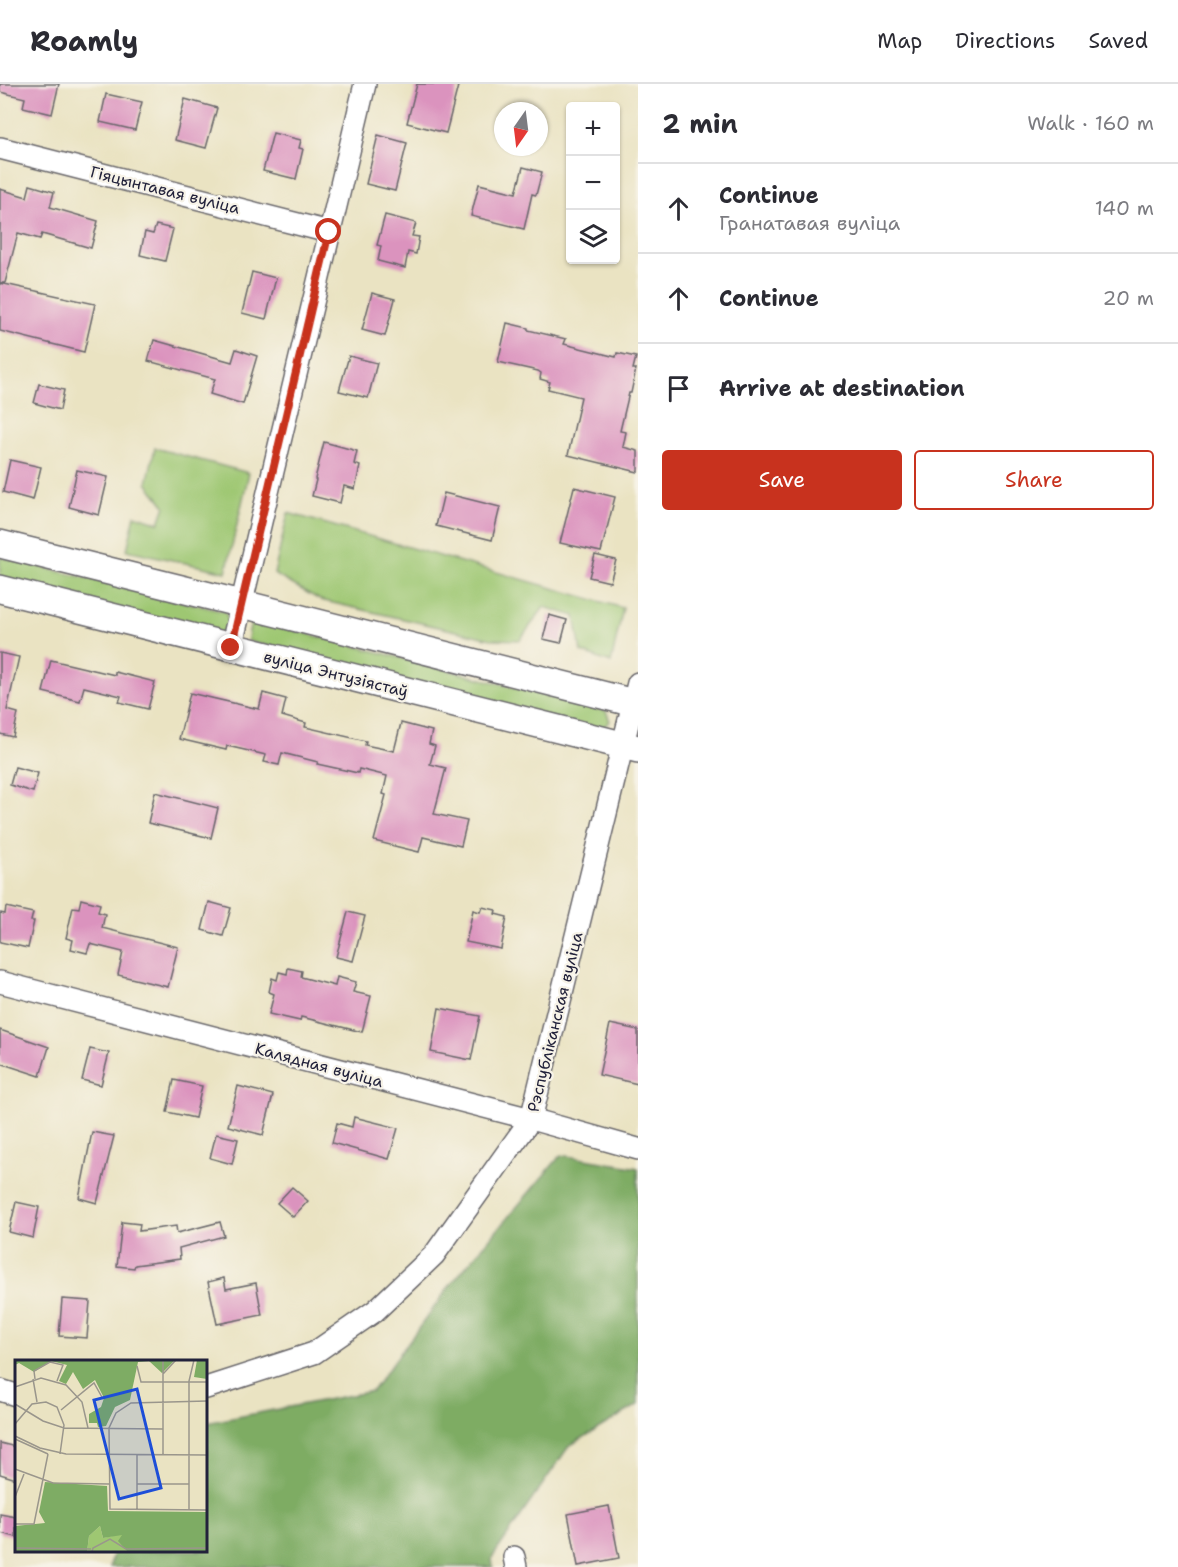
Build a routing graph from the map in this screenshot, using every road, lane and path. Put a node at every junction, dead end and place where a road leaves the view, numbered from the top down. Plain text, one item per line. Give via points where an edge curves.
1 (365, 84) edge
2 (0, 148) edge
3 (329, 232) junction
4 (0, 544) edge
5 (0, 590) edge
6 (242, 604) junction
7 (231, 648) junction
8 (636, 697) edge
9 (630, 747) edge
10 (0, 982) edge
11 (531, 1119) junction
12 (638, 1149) edge
13 (207, 1388) edge
14 (0, 1390) edge
15 (15, 1395) edge

1 - 3 street
2 - 3 street, Гіяцынтавая вуліца
3 - 6 street
4 - 6 street
5 - 7 street, вуліца Энтузіястаў
6 - 7 street
6 - 8 street
7 - 9 street, вуліца Энтузіястаў
8 - 9 street, Рэспубліканская вуліца
9 - 11 street, Рэспубліканская вуліца
10 - 11 street, Калядная вуліца
11 - 12 street, Калядная вуліца
11 - 13 street, Рэспубліканская вуліца via 434,1255 375,1311 314,1353
14 - 15 street

